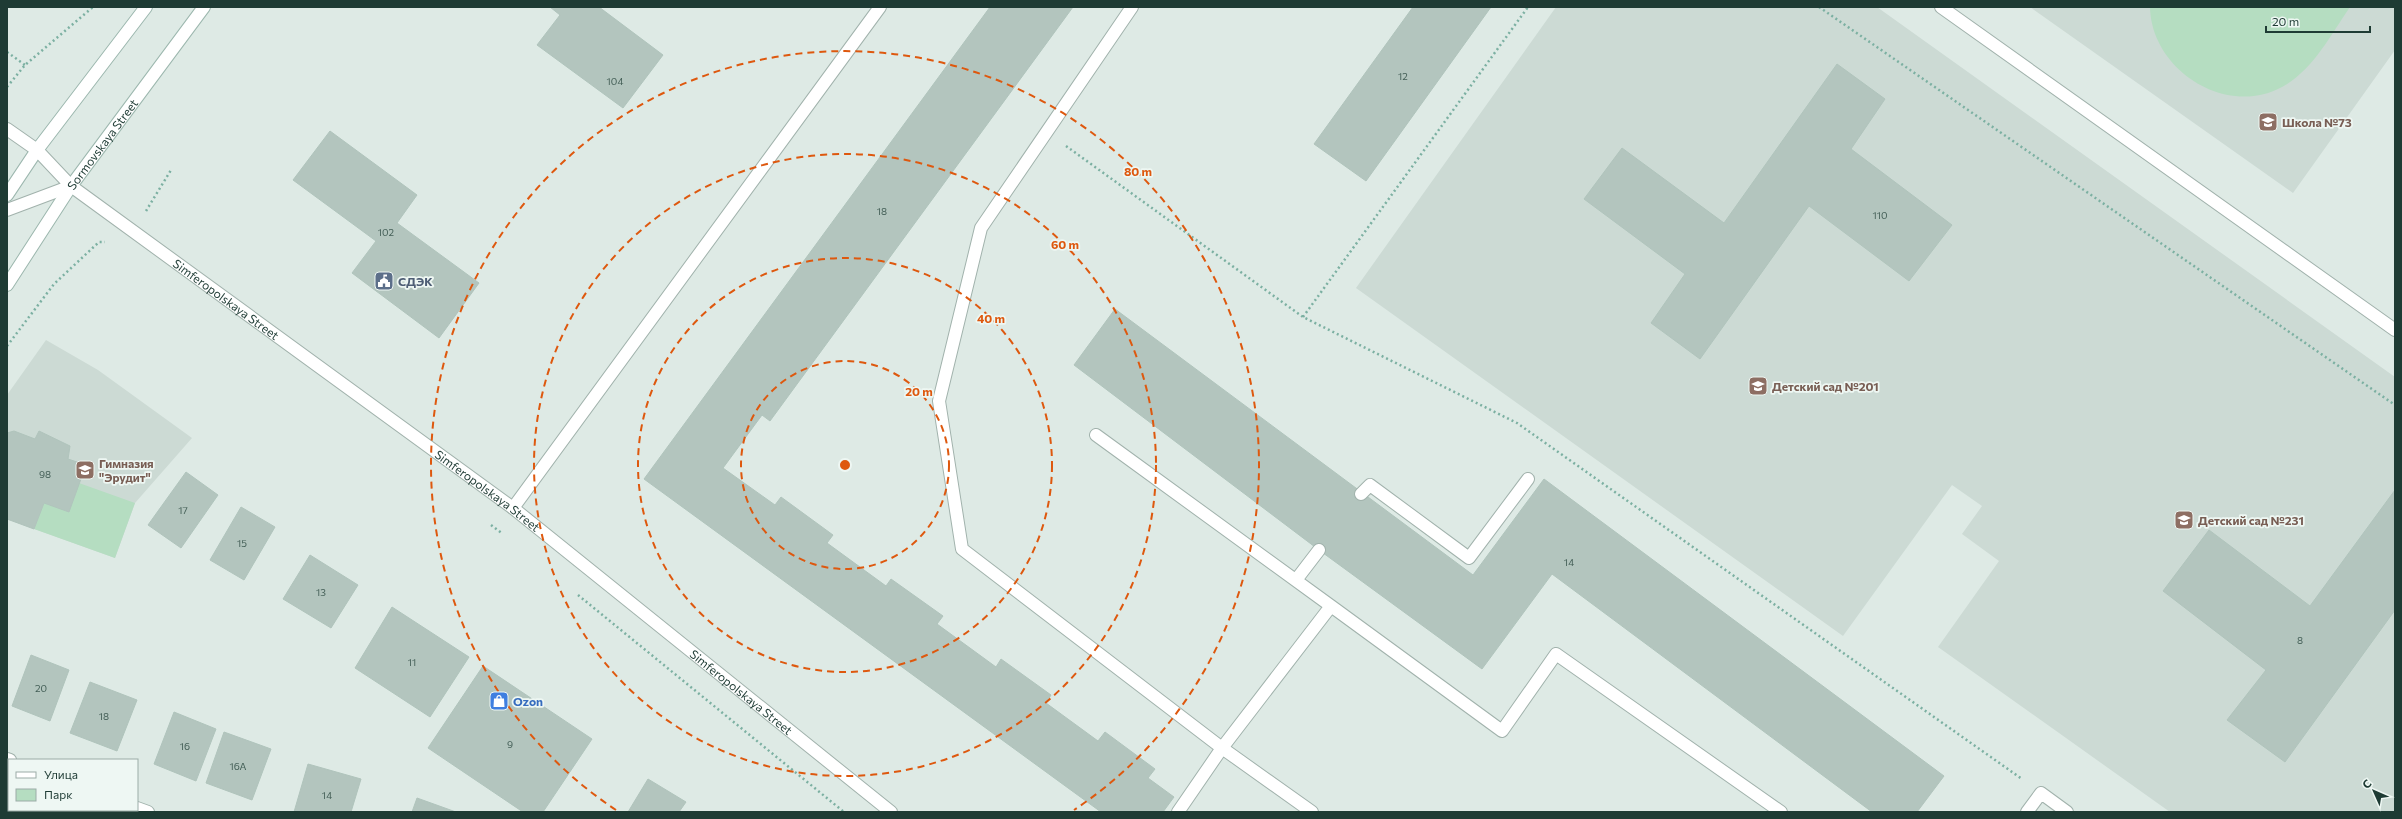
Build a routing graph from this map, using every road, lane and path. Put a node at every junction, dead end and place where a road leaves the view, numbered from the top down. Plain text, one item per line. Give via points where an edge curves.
1 (93, 7) edge
2 (146, 7) edge
3 (204, 7) edge
4 (880, 7) edge
5 (1132, 7) edge
6 (1528, 7) edge
7 (1819, 7) edge
8 (1941, 7) edge
9 (7, 52) edge
10 (25, 65) junction
11 (7, 87) edge
12 (7, 129) edge
13 (1047, 133) junction
14 (37, 150) junction
15 (172, 170) dead end
16 (71, 186) junction
17 (7, 196) edge
18 (7, 210) edge
19 (135, 230) junction
20 (7, 285) edge
21 (1303, 317) junction
22 (2395, 330) edge
23 (7, 346) edge
24 (2395, 405) edge
25 (1096, 435) dead end
26 (1528, 479) dead end
27 (1361, 494) dead end
28 (513, 508) junction
29 (488, 523) dead end
30 (507, 537) dead end
31 (1319, 550) dead end
32 (1296, 580) junction
33 (575, 592) dead end
34 (1331, 606) junction
35 (1222, 748) junction
36 (2041, 792) junction
37 (138, 808) edge
38 (148, 812) edge
39 (844, 812) edge
40 (891, 812) edge
41 (1178, 812) edge
42 (1312, 812) edge
43 (1781, 812) edge
44 (2027, 812) edge
45 (2067, 812) edge

1 - 10 path
2 - 14 street
3 - 16 street, Sormovskaya Street
4 - 28 street
5 - 13 street
6 - 21 path
7 - 24 path
8 - 22 street
9 - 10 path
10 - 11 path
12 - 14 street, Simferopolskaya Street
13 - 21 path
13 - 35 street via 981,228 939,401 962,549
14 - 16 street, Simferopolskaya Street
14 - 17 street
15 - 19 path
16 - 18 street
16 - 19 street, Simferopolskaya Street
16 - 20 street, Sormovskaya Street
19 - 23 path via 121,243 99,242 54,284
19 - 28 street, Simferopolskaya Street
21 - 36 path via 1517,423
25 - 32 street
26 - 27 street via 1469,558 1370,485
28 - 40 street, Simferopolskaya Street
29 - 30 path
31 - 32 street
32 - 34 street
33 - 39 path
34 - 35 street
34 - 43 street via 1502,731 1556,654
35 - 41 street
35 - 42 street
36 - 44 street
36 - 45 street
37 - 38 street

